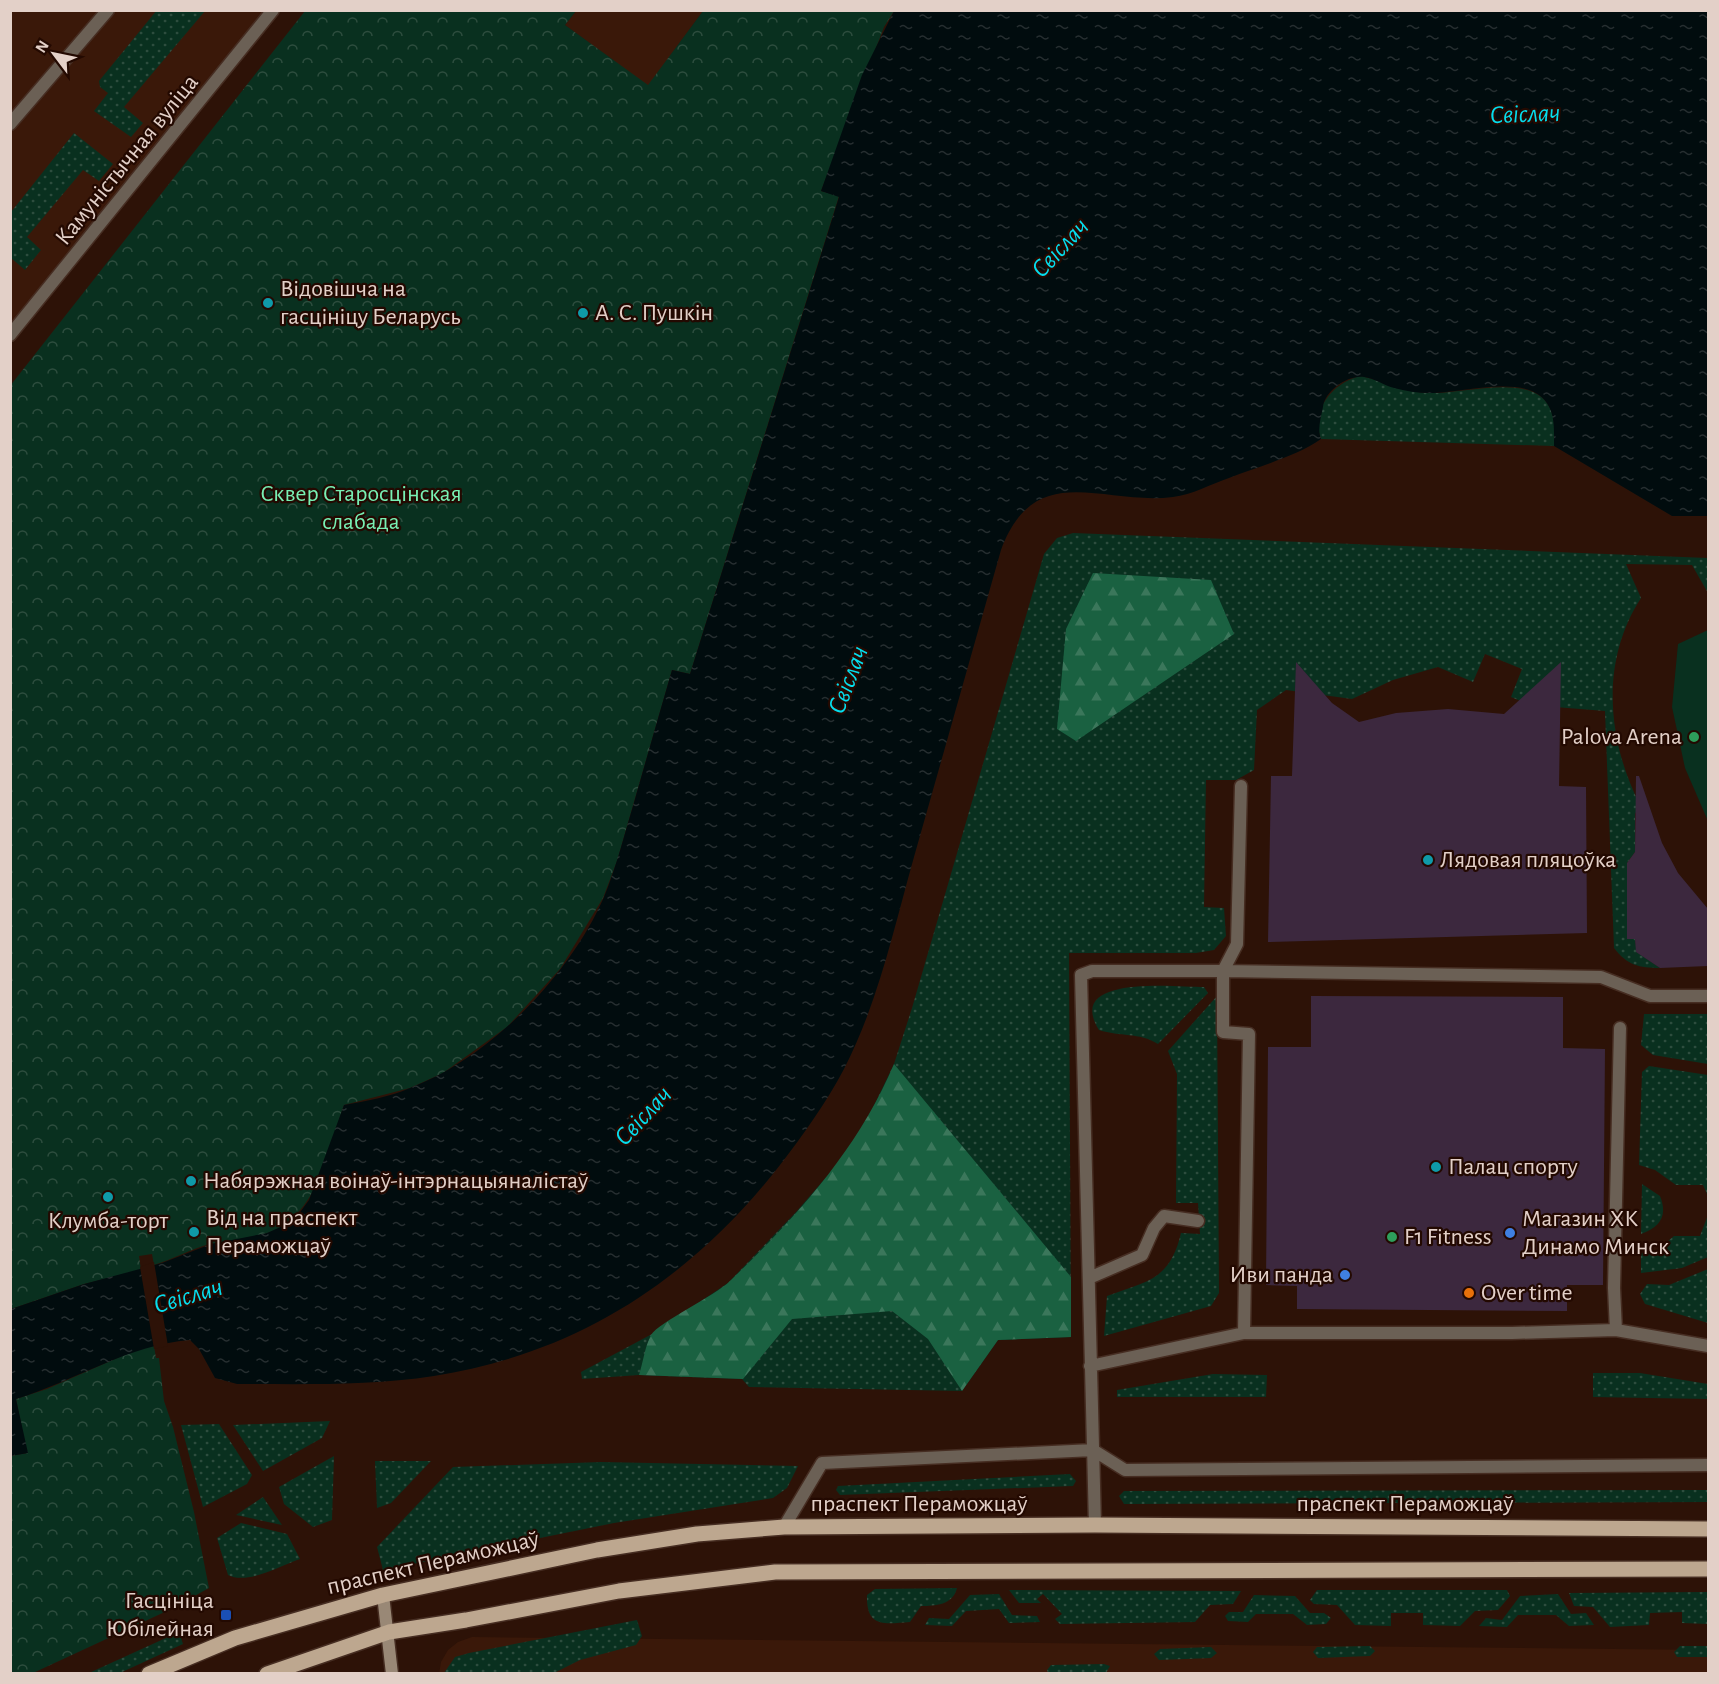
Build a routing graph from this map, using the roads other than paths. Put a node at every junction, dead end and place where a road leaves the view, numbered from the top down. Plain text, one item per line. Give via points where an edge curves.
1 (108, 10) edge
2 (273, 10) edge
3 (10, 124) edge
4 (10, 335) edge
5 (1241, 786) dead end
6 (1223, 971) junction
7 (1708, 996) edge
8 (1620, 1028) dead end
9 (1198, 1221) dead end
10 (1089, 1278) junction
11 (1616, 1330) junction
12 (1245, 1333) junction
13 (1708, 1346) edge
14 (1090, 1366) junction
15 (1093, 1450) junction
16 (1708, 1465) edge
17 (1095, 1525) junction
18 (784, 1527) junction
19 (1708, 1529) edge
20 (1708, 1569) edge
21 (383, 1595) junction
22 (389, 1632) junction
23 (149, 1674) edge
24 (267, 1674) edge
25 (392, 1674) edge

1 - 3 lane
2 - 4 lane, Камуністычная вуліца
5 - 6 lane via 1237,944
6 - 7 lane via 1602,977 1650,996
6 - 10 lane via 1092,971 1081,975
6 - 12 lane via 1223,1032 1249,1034
8 - 11 lane
9 - 10 lane via 1164,1216 1142,1255
10 - 14 lane
11 - 12 lane
11 - 13 lane
12 - 14 lane
14 - 15 lane
15 - 16 lane via 1125,1470
15 - 17 lane
15 - 18 lane via 822,1463
17 - 18 main road, праспект Пераможцаў
17 - 19 main road, праспект Пераможцаў
18 - 21 main road, праспект Пераможцаў via 697,1534 597,1550
20 - 22 main road via 775,1572 620,1590
21 - 22 main road
21 - 23 main road, праспект Пераможцаў via 235,1638
22 - 24 main road
22 - 25 main road

